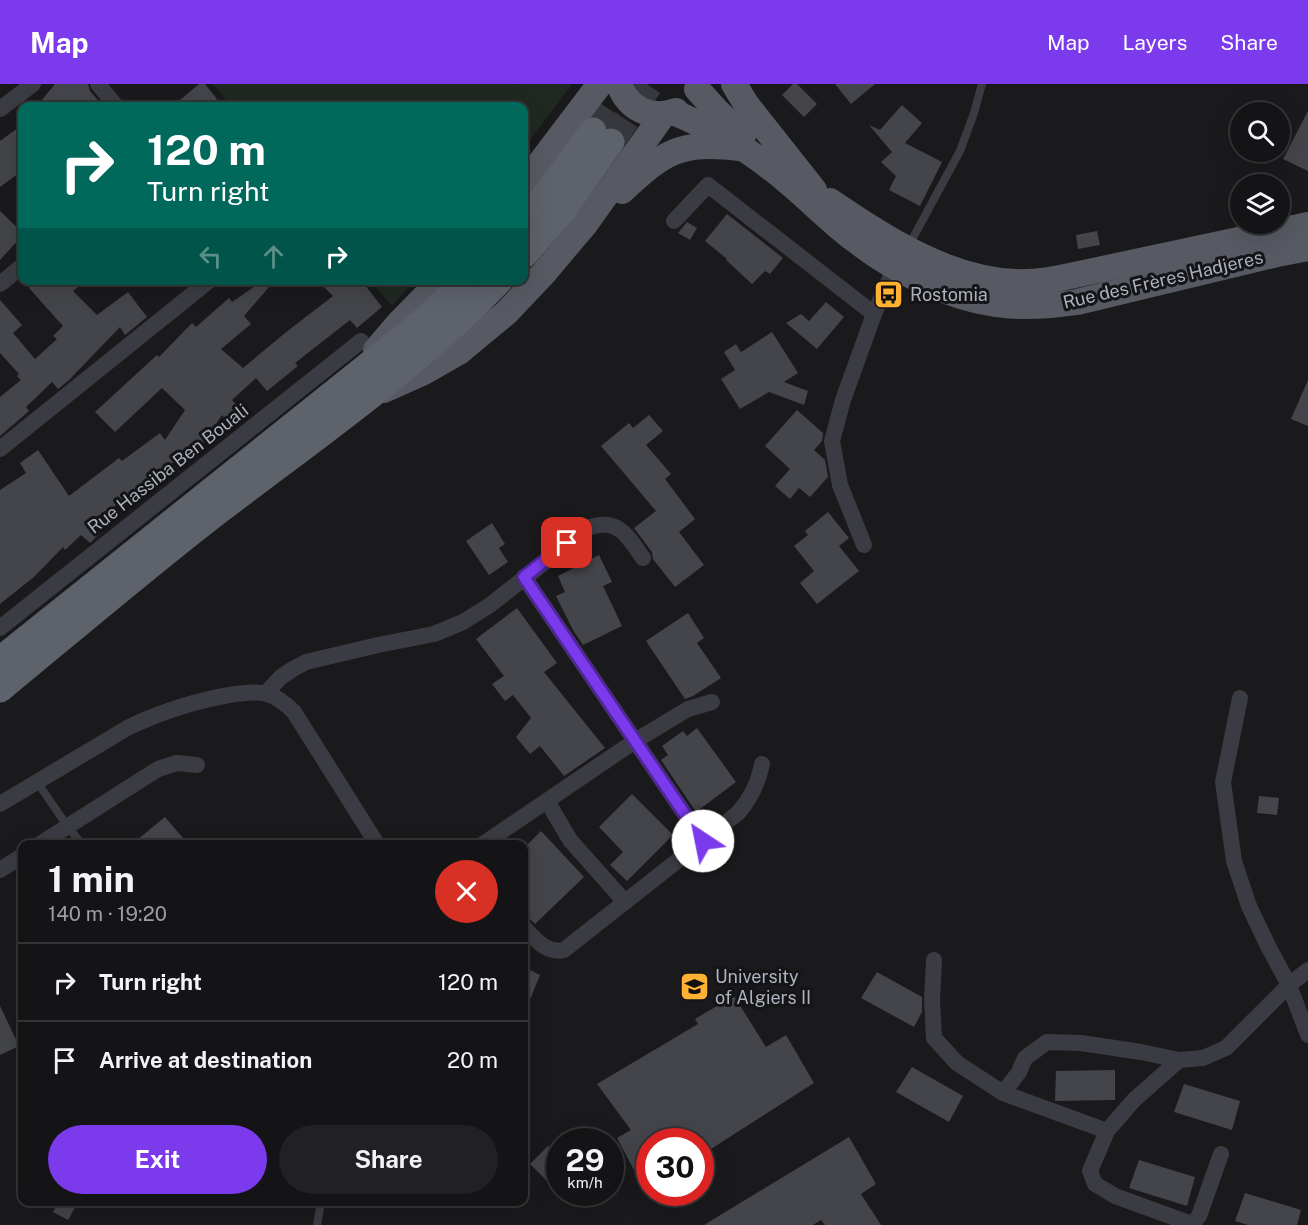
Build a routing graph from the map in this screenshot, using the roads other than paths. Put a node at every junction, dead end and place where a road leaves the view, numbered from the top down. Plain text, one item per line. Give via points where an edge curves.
1 (33, 84) edge
2 (98, 84) edge
3 (600, 84) edge
4 (619, 84) edge
5 (734, 84) edge
6 (982, 84) edge
7 (699, 86) edge
8 (113, 102) edge
9 (0, 109) edge
10 (668, 113) junction
11 (744, 149) junction
12 (528, 179) edge
13 (814, 190) junction
14 (528, 214) edge
15 (674, 221) dead end
16 (586, 223) junction
17 (1308, 225) edge
18 (1308, 248) edge
19 (528, 250) edge
20 (901, 257) junction
21 (18, 269) edge
22 (0, 285) edge
23 (204, 285) edge
24 (436, 285) edge
25 (462, 285) edge
26 (495, 285) edge
27 (874, 314) junction
28 (361, 341) dead end
29 (357, 373) junction
30 (368, 398) junction
31 (0, 449) edge
32 (864, 545) dead end
33 (643, 558) dead end
34 (524, 577) junction
35 (0, 628) edge
36 (0, 660) edge
37 (0, 689) edge
38 (266, 693) junction
39 (1240, 698) dead end
40 (712, 702) dead end
41 (635, 741) junction
42 (762, 764) dead end
43 (197, 765) dead end
44 (37, 782) junction
45 (547, 801) junction
46 (0, 804) edge
47 (68, 827) junction
48 (47, 840) edge
49 (78, 840) edge
50 (374, 840) edge
51 (489, 840) edge
52 (703, 841) junction
53 (18, 858) edge
54 (0, 870) edge
55 (626, 902) junction
56 (528, 932) edge
57 (934, 960) dead end
58 (1308, 970) edge
59 (1289, 985) junction
60 (1308, 1035) edge
61 (1179, 1059) junction
62 (1003, 1093) junction
63 (1107, 1131) junction
64 (1221, 1154) dead end
65 (320, 1206) edge
66 (317, 1225) edge

1 - 9 street
2 - 8 street
3 - 12 main road
4 - 10 main road, Rue des Frères Hadjeres via 622,93 639,110
5 - 13 main road via 746,105
6 - 20 lane via 960,151
7 - 10 main road via 684,107
7 - 13 main road via 716,110 742,135
10 - 11 main road, Rue des Frères Hadjeres via 710,128
10 - 16 main road
11 - 16 main road via 702,146 660,158
11 - 20 main road, Rue des Frères Hadjeres via 853,239
13 - 20 main road via 885,237
14 - 19 highway via 602,136 564,209
15 - 27 street via 708,185
16 - 30 main road via 506,313 459,351 423,373
17 - 20 main road via 1043,281 982,278
18 - 20 main road, Rue des Frères Hadjeres via 1051,306 995,304 967,298 941,289
20 - 27 street
21 - 22 street
23 - 31 street
24 - 29 main road
25 - 29 highway via 420,324
26 - 30 highway
27 - 32 street via 832,441 840,485
28 - 35 street, Rue Hassiba Ben Bouali
29 - 36 highway
30 - 37 highway via 203,523
33 - 34 street via 624,532 598,524
34 - 38 street via 477,615 449,629 306,663 281,677
34 - 41 street
38 - 44 street via 217,697 159,714 129,727
38 - 50 street via 294,712
39 - 59 street via 1223,782 1234,861 1249,906
40 - 41 street via 688,709
41 - 45 street
41 - 52 street
42 - 52 street via 747,802
43 - 47 street via 177,763 158,770
44 - 46 street
44 - 47 lane
45 - 51 street
45 - 55 street via 570,840
47 - 48 street
47 - 49 lane
52 - 55 street
53 - 54 street
55 - 56 street via 564,950 549,951
57 - 62 street via 934,1038 957,1063
58 - 59 street
59 - 60 street
59 - 61 street via 1226,1048 1203,1058
61 - 62 street via 1081,1043 1047,1042 1026,1058
61 - 63 street
62 - 63 street
63 - 64 street via 1090,1171 1095,1184 1115,1196 1189,1223 1199,1216
65 - 66 lane

